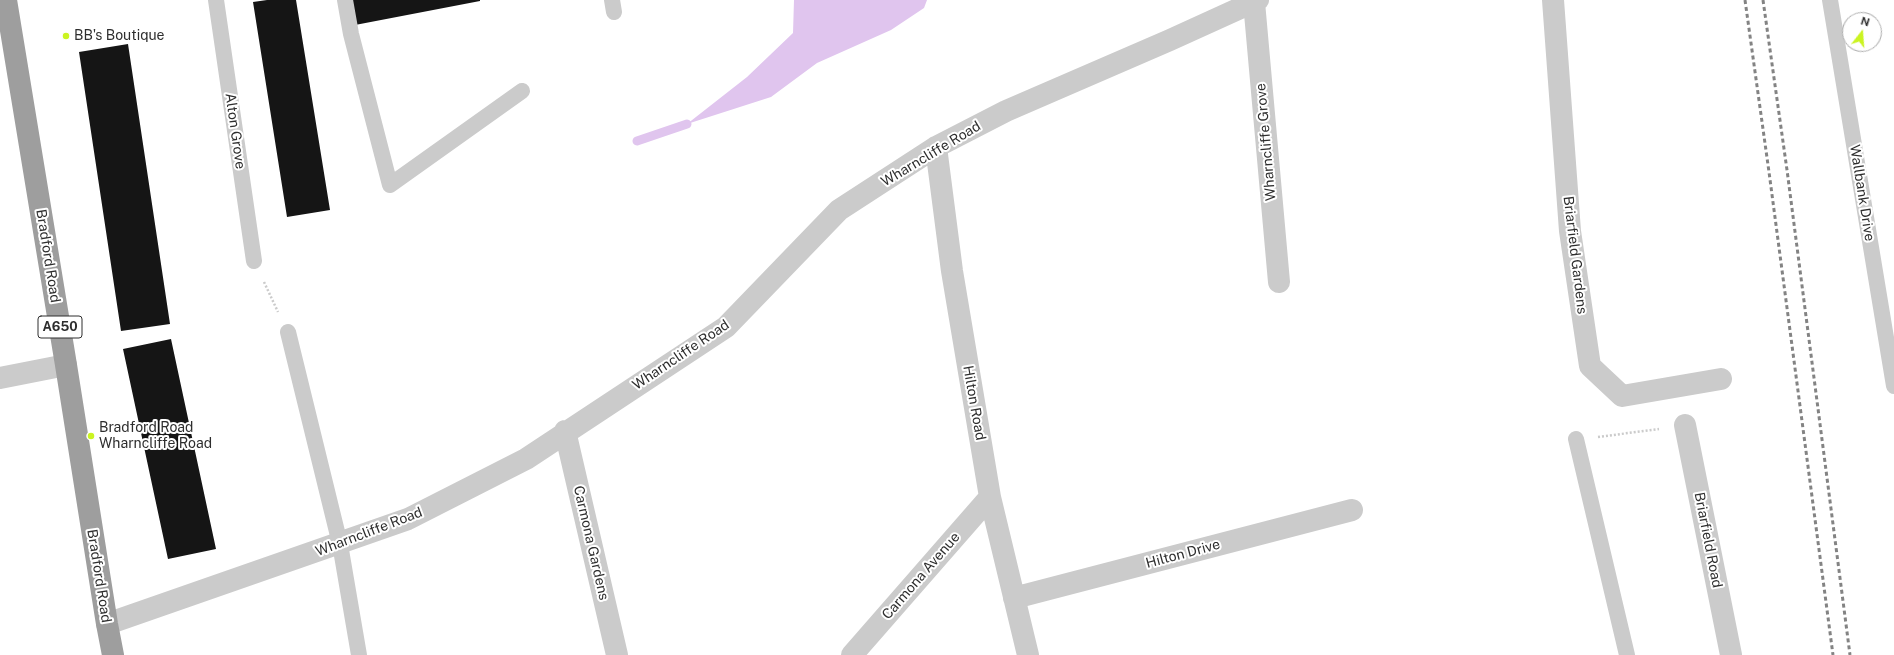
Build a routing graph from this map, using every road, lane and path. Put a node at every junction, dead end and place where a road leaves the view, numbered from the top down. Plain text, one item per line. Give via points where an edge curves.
1 (6, 0) edge
2 (216, 0) edge
3 (346, 0) edge
4 (1553, 0) edge
5 (1830, 0) edge
6 (1256, 1) edge
7 (522, 91) dead end
8 (936, 148) junction
9 (254, 262) joint
10 (1279, 282) dead end
11 (288, 332) joint
12 (66, 366) junction
13 (0, 378) edge
14 (1721, 379) dead end
15 (1894, 386) edge
16 (1685, 425) joint
17 (565, 431) junction
18 (1576, 439) joint
19 (990, 497) junction
20 (1352, 510) dead end
21 (340, 544) junction
22 (1014, 598) junction
23 (106, 624) junction
24 (113, 655) edge
25 (359, 655) edge
26 (617, 655) edge
27 (852, 655) edge
28 (1028, 655) edge
29 (1627, 655) edge
30 (1731, 655) edge

1 - 12 highway, Bradford Road / A650
2 - 9 lane, Alton Grove
3 - 7 lane via 351,34 390,185
4 - 14 street, Briarfield Gardens via 1570,231 1590,366 1622,396
5 - 15 lane, Wallbank Drive
6 - 8 street, Wharncliffe Road via 1006,111
6 - 10 street, Wharncliffe Grove
8 - 17 street, Wharncliffe Road via 839,210 726,327
8 - 19 street, Hilton Road via 952,271
9 - 11 path
11 - 21 lane
12 - 13 street
12 - 23 highway, Bradford Road / A650
16 - 18 path
16 - 30 street, Briarfield Road
17 - 21 street, Wharncliffe Road via 526,459 408,519
17 - 26 street, Carmona Gardens
18 - 29 lane
19 - 22 street, Hilton Road
19 - 27 street, Carmona Avenue
20 - 22 street, Hilton Drive
21 - 23 street, Wharncliffe Road
21 - 25 lane
22 - 28 street, Hilton Road
23 - 24 highway, Bradford Road / A650

